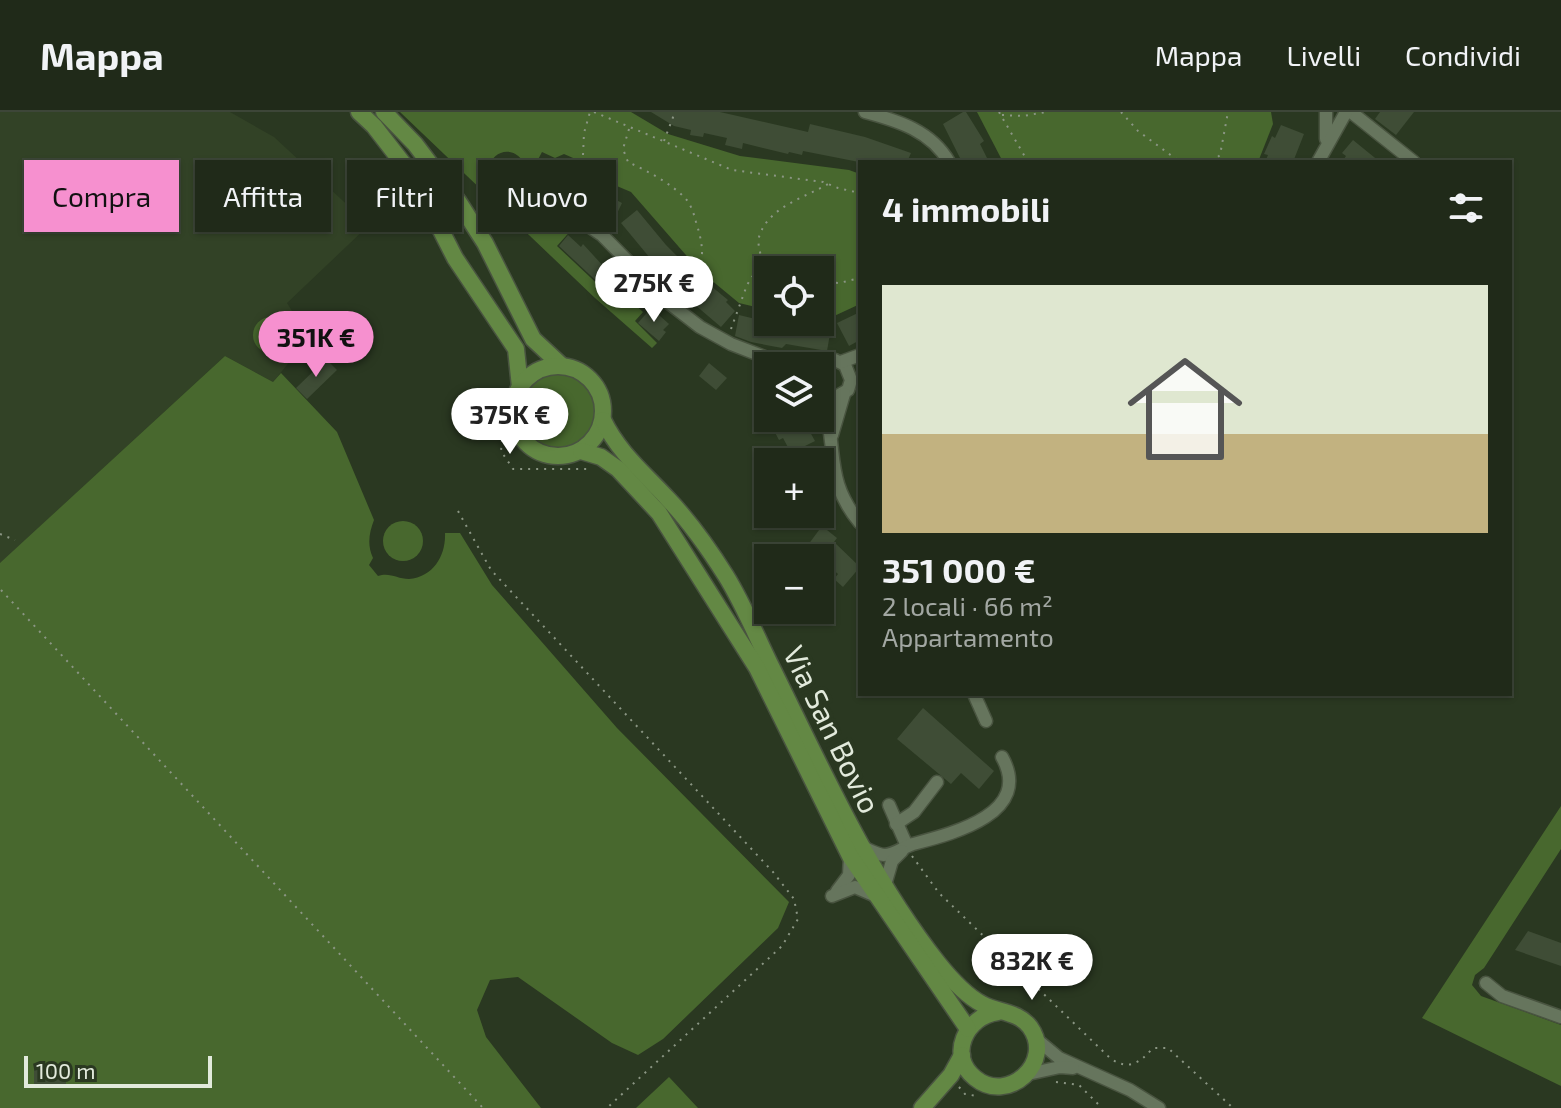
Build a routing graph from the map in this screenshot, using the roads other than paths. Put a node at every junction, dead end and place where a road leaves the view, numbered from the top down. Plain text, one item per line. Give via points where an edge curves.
1 (359, 112) edge
2 (384, 112) edge
3 (865, 112) edge
4 (1326, 112) edge
5 (1348, 112) edge
6 (1320, 158) edge
7 (948, 160) edge
8 (1411, 160) edge
9 (598, 232) edge
10 (754, 352) edge
11 (858, 356) edge
12 (841, 362) junction
13 (834, 363) edge
14 (562, 366) junction
15 (858, 373) edge
16 (514, 386) junction
17 (847, 390) junction
18 (834, 398) edge
19 (603, 420) junction
20 (829, 432) edge
21 (831, 438) junction
22 (581, 451) junction
23 (858, 521) edge
24 (975, 696) edge
25 (986, 721) dead end
26 (1002, 757) dead end
27 (937, 782) dead end
28 (889, 805) dead end
29 (896, 824) junction
30 (907, 846) junction
31 (855, 851) junction
32 (881, 891) junction
33 (1486, 983) dead end
34 (998, 1012) junction
35 (1561, 1017) edge
36 (968, 1029) junction
37 (1035, 1038) junction
38 (962, 1055) junction
39 (1076, 1068) junction
40 (1028, 1074) junction
41 (976, 1079) junction
42 (934, 1096) junction
43 (922, 1108) edge
44 (1159, 1108) edge

1 - 16 main road, Via San Bovio via 415,179 455,258 516,349
2 - 14 main road, Via San Bovio via 458,201 533,339
3 - 7 street via 921,132
4 - 6 street via 1328,132
5 - 6 street
5 - 8 street
9 - 10 street via 700,327
11 - 12 street
12 - 13 street
12 - 17 street via 849,369
14 - 16 main road via 541,369
14 - 19 main road, Via San Bovio via 595,384
15 - 17 street
16 - 22 main road, Via San Bovio via 513,414 527,445 555,457
17 - 18 street
17 - 21 street
19 - 22 main road
19 - 31 main road, Via San Bovio via 626,457 689,522 728,579
20 - 21 street
21 - 23 street via 837,488
22 - 31 main road, Via San Bovio via 618,469 659,513 757,668
24 - 25 street
26 - 30 street via 1011,782 990,813 948,836
27 - 29 street via 914,812
28 - 29 street
29 - 30 street
30 - 31 street via 884,855
30 - 32 street via 892,861
31 - 32 main road, Via San Bovio
31 - 32 street via 847,881 832,896 855,887
32 - 34 main road, Via San Bovio via 940,966 979,1003
32 - 36 main road, Via San Bovio
33 - 35 street via 1502,996
34 - 36 main road via 983,1015
34 - 37 main road, Via San Bovio via 1021,1018
36 - 38 main road
37 - 39 street
37 - 40 main road via 1035,1062
38 - 41 main road
38 - 42 main road
39 - 40 street
39 - 44 street
40 - 41 main road via 1005,1087
41 - 42 main road
42 - 43 main road

